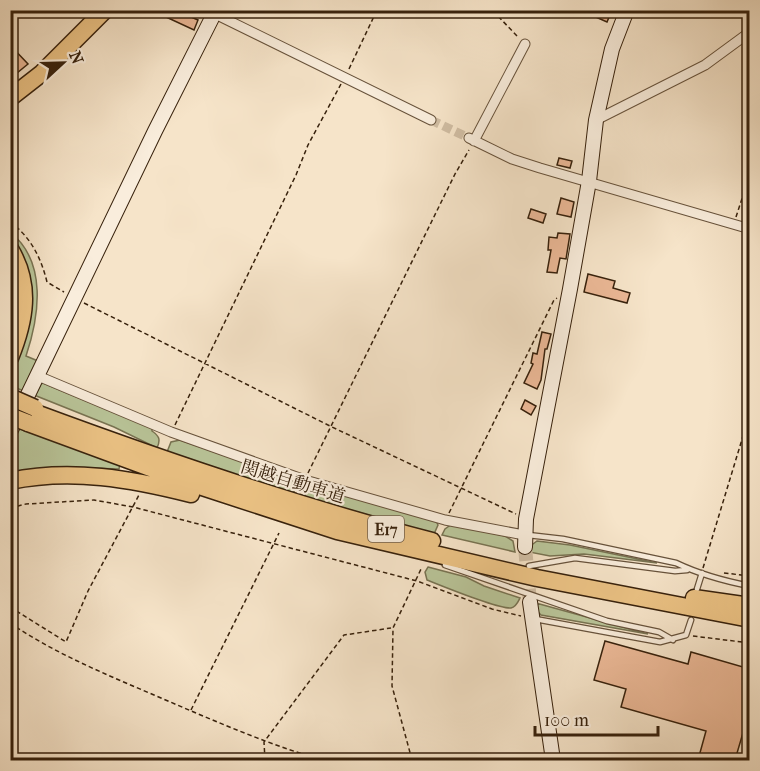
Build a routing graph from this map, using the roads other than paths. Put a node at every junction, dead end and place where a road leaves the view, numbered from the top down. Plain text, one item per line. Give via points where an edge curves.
1 (105, 10) edge
2 (627, 10) edge
3 (212, 12) edge
4 (750, 32) edge
5 (525, 44) road end
6 (10, 98) edge
7 (431, 120) tunnel mouth
8 (596, 120) junction
9 (589, 181) junction
10 (750, 229) edge
11 (10, 249) edge
12 (10, 270) edge
13 (10, 333) edge
14 (10, 358) edge
15 (38, 376) junction
16 (10, 397) edge
17 (10, 402) edge
18 (32, 414) junction
19 (10, 416) edge
20 (10, 432) edge
21 (10, 481) edge
22 (337, 531) junction
23 (524, 541) junction
24 (440, 563) dead end
25 (530, 566) junction
26 (690, 570) junction
27 (702, 573) junction
28 (750, 586) edge
29 (697, 589) dead end
30 (530, 602) tunnel mouth
31 (750, 606) edge
32 (532, 618) junction
33 (750, 619) edge
34 (691, 620) dead end
35 (673, 640) junction
36 (552, 760) edge

1 - 6 highway via 42,73
2 - 8 street via 612,49
3 - 7 street
3 - 15 street
4 - 8 street via 705,65
5 - 9 street via 471,140 512,159
8 - 9 street
9 - 10 street
9 - 23 street
11 - 14 highway via 21,270 26,297 23,323
12 - 13 highway via 16,302
15 - 20 street
15 - 23 street via 171,432 305,480
16 - 18 highway, bridge
17 - 18 highway, 関越自動車道 / E17
18 - 19 highway, 関越自動車道 / E17, bridge
18 - 22 highway, 関越自動車道 / E17 via 202,487
18 - 25 highway, 関越自動車道 / E17 via 344,518
21 - 22 highway via 50,476 134,480
22 - 33 highway, 関越自動車道 / E17 via 424,555
23 - 26 lane via 563,539 676,563
24 - 35 lane via 607,621 659,632
25 - 26 lane via 575,558
25 - 31 highway, 関越自動車道 / E17 via 650,591
26 - 27 lane
27 - 28 lane
27 - 29 lane
30 - 32 street
32 - 35 lane via 660,642
32 - 36 street
34 - 35 lane via 686,635

